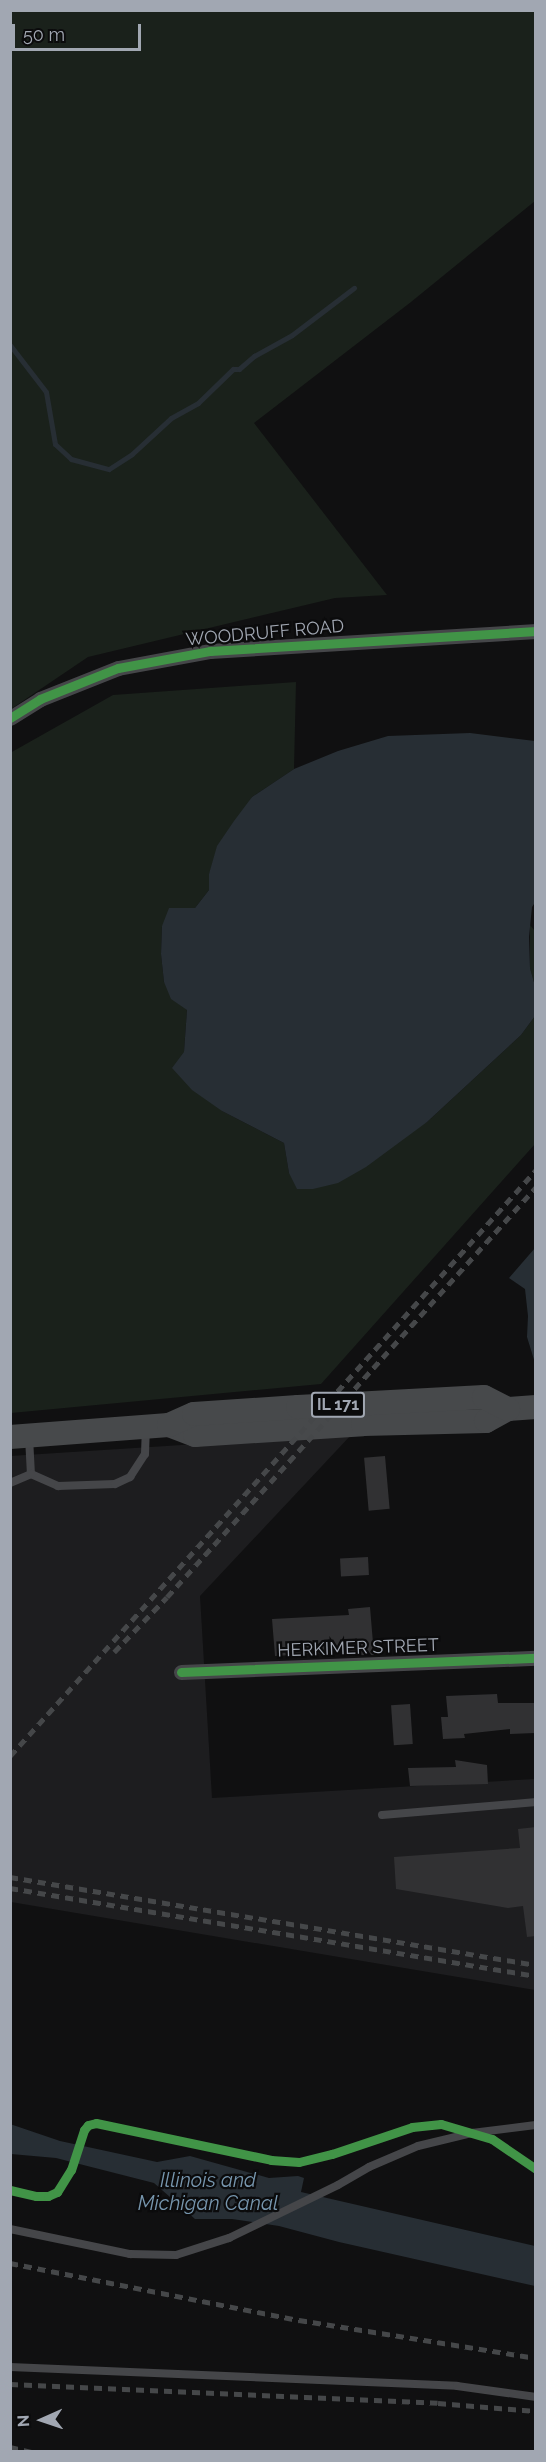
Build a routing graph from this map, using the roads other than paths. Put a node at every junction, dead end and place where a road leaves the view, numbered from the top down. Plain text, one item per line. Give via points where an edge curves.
1 (536, 631) edge
2 (10, 718) edge
3 (536, 1407) edge
4 (158, 1426) junction
5 (20, 1436) edge
6 (32, 1474) junction
7 (10, 1483) edge
8 (536, 1658) edge
9 (182, 1672) dead end
10 (536, 1802) edge
11 (382, 1815) dead end
12 (536, 2125) edge
13 (10, 2229) edge
14 (10, 2367) edge
15 (536, 2397) edge

1 - 2 street, WOODRUFF ROAD via 210,651 118,668 40,699
3 - 4 main road, IL 171 via 508,1409 486,1421 195,1435
4 - 5 main road, IL 171
4 - 6 lane via 130,1477 115,1484 58,1486
5 - 6 lane
6 - 7 lane
8 - 9 street, HERKIMER STREET
10 - 11 lane
12 - 13 lane via 472,2133 418,2146 230,2238 195,2251 153,2256
14 - 15 lane via 457,2386

